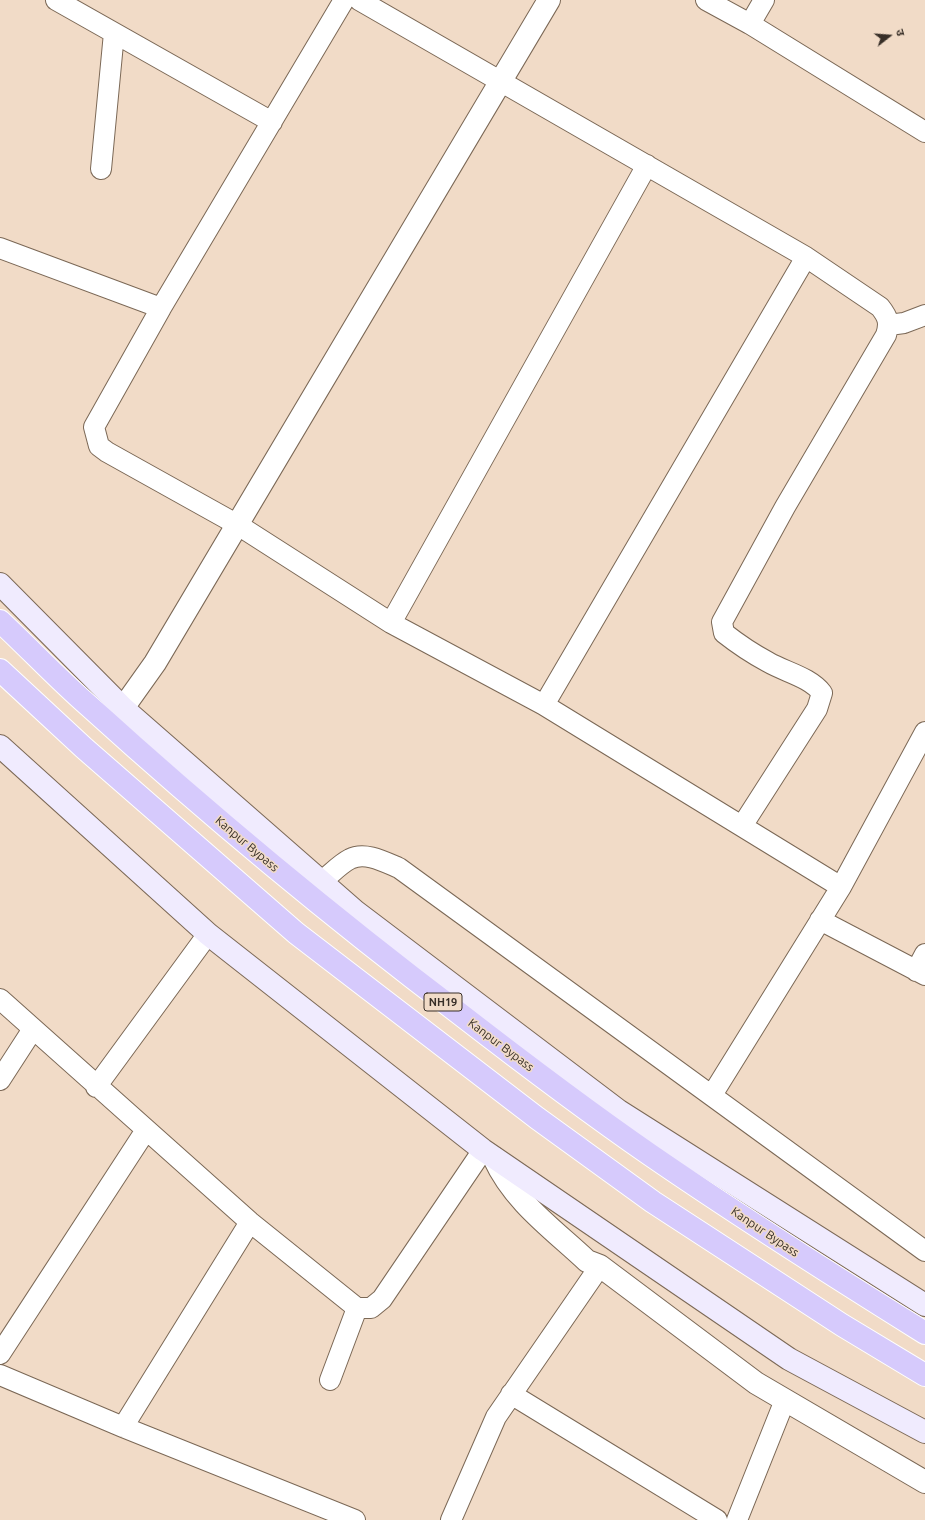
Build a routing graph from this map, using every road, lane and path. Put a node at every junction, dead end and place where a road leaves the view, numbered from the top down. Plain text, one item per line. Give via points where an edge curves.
1 (56, 0) edge
2 (344, 0) edge
3 (359, 0) edge
4 (549, 0) edge
5 (706, 0) edge
6 (764, 0) edge
7 (750, 24) junction
8 (114, 33) junction
9 (501, 82) junction
10 (272, 122) junction
11 (925, 132) edge
12 (648, 165) junction
13 (101, 169) dead end
14 (0, 248) edge
15 (806, 257) junction
16 (161, 308) junction
17 (925, 315) edge
18 (889, 325) junction
19 (238, 525) junction
20 (0, 584) edge
21 (0, 621) edge
22 (391, 623) junction
23 (0, 670) edge
24 (544, 705) junction
25 (124, 708) junction
26 (925, 732) edge
27 (0, 746) edge
28 (742, 826) junction
29 (322, 881) junction
30 (841, 887) junction
31 (820, 920) junction
32 (208, 934) junction
33 (922, 966) edge
34 (0, 999) edge
35 (33, 1029) junction
36 (0, 1080) edge
37 (96, 1087) junction
38 (712, 1095) junction
39 (146, 1130) junction
40 (489, 1154) junction
41 (250, 1222) junction
42 (925, 1251) edge
43 (600, 1266) junction
44 (925, 1305) edge
45 (357, 1308) junction
46 (925, 1333) edge
47 (0, 1354) edge
48 (0, 1375) edge
49 (925, 1375) edge
50 (330, 1380) dead end
51 (511, 1394) junction
52 (785, 1400) junction
53 (123, 1427) junction
54 (925, 1432) edge
55 (925, 1482) edge
56 (355, 1520) edge
57 (451, 1520) edge
58 (717, 1520) edge
59 (737, 1520) edge

1 - 8 street
2 - 10 street
3 - 9 street
4 - 9 street
5 - 7 street
6 - 7 street
7 - 11 street
8 - 10 street
8 - 13 street
9 - 12 street
9 - 19 street
10 - 16 street
12 - 15 street
12 - 22 street
14 - 16 street
15 - 18 street via 880,307
15 - 24 street
16 - 19 street via 94,427 97,442 107,452
17 - 18 street via 904,324
18 - 28 street via 886,335 785,507 722,622 724,634 738,644 769,663 817,685 822,693 817,709
19 - 22 street
19 - 25 street via 155,663
20 - 25 main road
21 - 46 highway, Kanpur Bypass / NH19 via 87,705 302,890 376,950 647,1153 797,1253
22 - 24 street
23 - 49 highway, NH19 via 84,748 296,933 536,1118 653,1202
24 - 28 street
25 - 29 main road
26 - 30 street
27 - 32 main road
28 - 30 street
29 - 38 street via 351,858 378,859 399,868
29 - 44 main road via 354,911 619,1111
30 - 31 street
31 - 33 street
31 - 38 street
32 - 37 street
32 - 40 main road
34 - 35 street
35 - 36 street
35 - 37 street
37 - 39 street
38 - 42 street
39 - 41 street
39 - 47 street
40 - 43 street via 521,1201 587,1261
40 - 45 street via 382,1299 371,1308
40 - 54 main road via 789,1359
41 - 45 street
41 - 53 street
43 - 51 street
43 - 52 street via 756,1382
45 - 50 street
48 - 53 street
51 - 57 street via 496,1417
51 - 58 street
52 - 55 street
52 - 59 street
53 - 56 street

